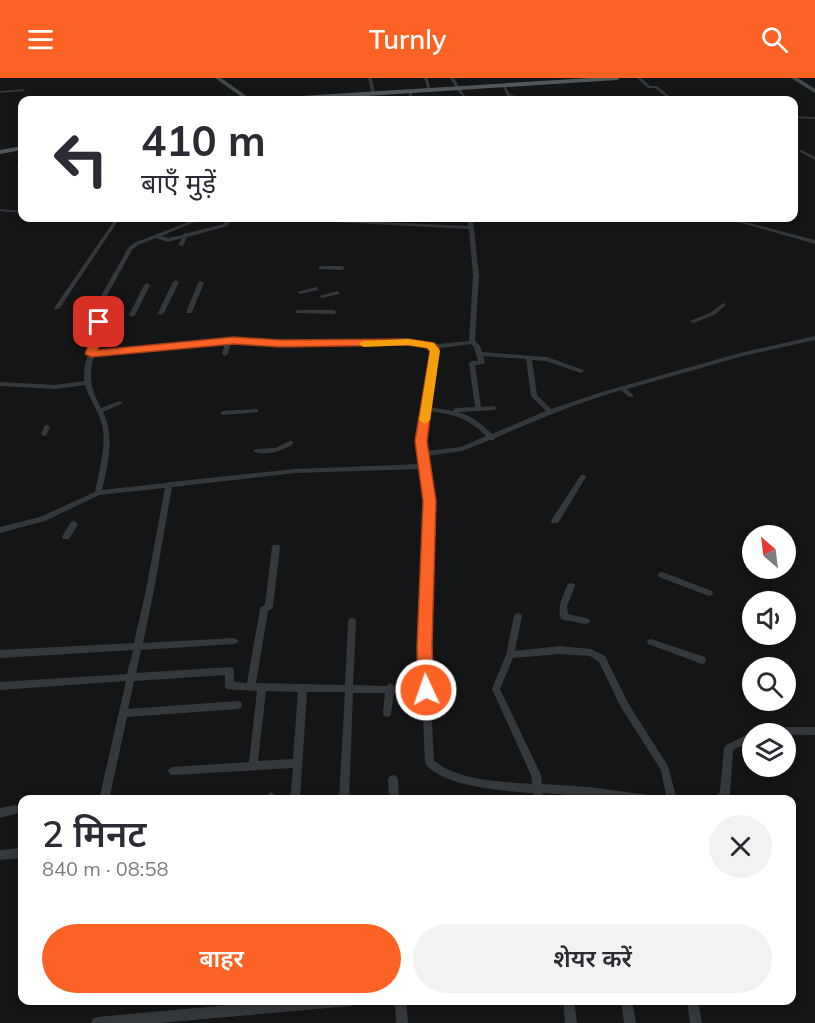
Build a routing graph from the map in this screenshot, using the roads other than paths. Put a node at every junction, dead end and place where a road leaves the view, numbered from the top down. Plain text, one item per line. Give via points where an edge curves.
1 (218, 78) edge
2 (370, 78) edge
3 (426, 78) edge
4 (452, 78) edge
5 (599, 78) edge
6 (617, 78) edge
7 (639, 78) edge
8 (794, 78) edge
9 (585, 79) edge
10 (545, 80) edge
11 (511, 81) edge
12 (503, 85) junction
13 (458, 88) junction
14 (24, 90) dead end
15 (430, 90) junction
16 (815, 91) edge
17 (0, 92) edge
18 (409, 92) junction
19 (374, 94) junction
20 (243, 96) edge
21 (340, 96) edge
22 (410, 96) edge
23 (466, 96) edge
24 (511, 96) edge
25 (667, 96) edge
26 (798, 117) edge
27 (815, 118) edge
28 (18, 148) edge
29 (802, 150) dead end
30 (0, 152) edge
31 (815, 159) edge
32 (0, 210) edge
33 (18, 212) edge
34 (115, 222) edge
35 (192, 222) edge
36 (227, 222) edge
37 (362, 222) edge
38 (414, 222) edge
39 (471, 222) edge
40 (741, 222) edge
41 (414, 226) junction
42 (472, 228) junction
43 (186, 234) junction
44 (156, 236) junction
45 (815, 242) edge
46 (181, 245) dead end
47 (321, 268) dead end
48 (342, 268) dead end
49 (176, 282) dead end
50 (201, 283) dead end
51 (147, 285) dead end
52 (316, 289) dead end
53 (300, 292) dead end
54 (337, 293) dead end
55 (322, 296) dead end
56 (723, 305) dead end
57 (57, 308) dead end
58 (189, 312) dead end
59 (298, 312) dead end
60 (334, 312) dead end
61 (161, 313) dead end
62 (132, 315) dead end
63 (693, 321) dead end
64 (815, 338) edge
65 (228, 341) junction
66 (472, 342) junction
67 (435, 347) junction
68 (91, 354) junction
69 (225, 354) dead end
70 (479, 354) junction
71 (529, 357) junction
72 (581, 370) dead end
73 (0, 384) edge
74 (87, 384) junction
75 (622, 388) junction
76 (631, 396) dead end
77 (120, 403) dead end
78 (494, 408) dead end
79 (426, 409) junction
80 (478, 409) junction
81 (99, 411) junction
82 (256, 411) dead end
83 (449, 411) junction
84 (550, 412) junction
85 (223, 413) dead end
86 (492, 438) junction
87 (290, 443) dead end
88 (256, 451) dead end
89 (423, 454) junction
90 (425, 466) junction
91 (583, 477) dead end
92 (169, 484) junction
93 (98, 493) junction
94 (555, 521) dead end
95 (74, 524) dead end
96 (0, 530) edge
97 (66, 537) dead end
98 (276, 547) dead end
99 (662, 575) dead end
100 (571, 586) dead end
101 (709, 593) dead end
102 (518, 616) dead end
103 (352, 621) dead end
104 (586, 621) dead end
105 (234, 641) dead end
106 (651, 642) dead end
107 (138, 646) junction
108 (0, 654) edge
109 (510, 655) junction
110 (702, 660) dead end
111 (131, 678) junction
112 (0, 686) edge
113 (251, 687) junction
114 (262, 687) junction
115 (303, 687) junction
116 (349, 687) junction
117 (390, 687) junction
118 (426, 690) junction
119 (238, 705) dead end
120 (123, 713) junction
121 (387, 713) dead end
122 (796, 730) edge
123 (815, 730) edge
124 (742, 742) edge
125 (298, 763) junction
126 (253, 766) junction
127 (173, 771) dead end
128 (393, 779) dead end
129 (537, 788) junction
130 (105, 795) edge
131 (295, 795) edge
132 (344, 795) edge
133 (394, 795) edge
134 (538, 795) edge
135 (602, 795) edge
136 (671, 795) edge
137 (724, 795) edge
138 (15, 810) dead end
139 (0, 813) edge
140 (18, 853) edge
141 (0, 855) edge
142 (287, 1005) edge
143 (400, 1005) edge
144 (569, 1005) edge
145 (627, 1005) edge
146 (693, 1005) edge
147 (97, 1023) edge
148 (402, 1023) edge
149 (571, 1023) edge
150 (630, 1023) edge
151 (696, 1023) edge

1 - 20 street
2 - 19 street
3 - 15 street
4 - 13 street
5 - 9 main road
6 - 9 main road
7 - 25 street
8 - 16 street
9 - 10 main road
9 - 12 main road
10 - 11 main road
11 - 12 main road
12 - 13 main road
12 - 24 street
13 - 15 main road
13 - 23 street
14 - 17 street
15 - 18 main road
18 - 19 main road
18 - 22 street
19 - 21 main road
26 - 27 street
28 - 30 main road
29 - 31 street
32 - 33 street
34 - 57 street
35 - 44 street
36 - 43 street
37 - 41 street
38 - 41 street
39 - 42 street
40 - 45 street
41 - 42 street
42 - 66 street via 476,276
43 - 44 street via 168,240
43 - 46 street
44 - 68 street via 130,249 95,312 100,330
47 - 48 street
49 - 61 street
50 - 58 street
51 - 62 street
52 - 53 street
54 - 55 street
56 - 63 street
59 - 60 street
64 - 75 street
65 - 67 street via 391,342
65 - 68 street
65 - 69 street
66 - 67 street
66 - 70 street
67 - 79 street
68 - 74 street
70 - 71 street
70 - 80 street via 482,363 472,363
71 - 72 street
71 - 84 street via 534,396
73 - 74 street
74 - 81 street
75 - 76 street
75 - 84 street
77 - 81 street
78 - 80 street
79 - 83 street
79 - 89 street
80 - 83 street
81 - 93 street via 106,426
82 - 85 street
83 - 86 street via 477,421
84 - 86 street
86 - 89 street via 462,449
87 - 88 street via 276,450
89 - 90 street
90 - 92 street via 295,471
90 - 118 street via 429,501
91 - 94 street
92 - 93 street
92 - 107 street
93 - 96 street via 42,519
95 - 97 street
98 - 113 street via 269,607 264,609
99 - 101 street
100 - 104 street via 563,606 564,617
102 - 109 street
103 - 116 street
105 - 107 street
106 - 110 street
107 - 108 street
107 - 111 street
109 - 129 street via 496,689 536,775
109 - 136 street via 560,650 591,652 602,659 625,706 665,769
111 - 112 street
111 - 113 street via 230,671 229,686
111 - 120 street
113 - 114 street
114 - 115 street
114 - 126 street
115 - 116 street
115 - 125 street
116 - 117 street
116 - 132 street
117 - 118 street
117 - 121 street
118 - 129 street via 430,763 439,772 462,779
119 - 120 street
120 - 130 street
122 - 123 street
124 - 137 street via 729,748
125 - 126 street
125 - 131 street
126 - 127 street
128 - 133 street
129 - 134 street
129 - 135 street
138 - 139 street
140 - 141 street
142 - 147 street
143 - 148 street
144 - 149 street
145 - 150 street
146 - 151 street

